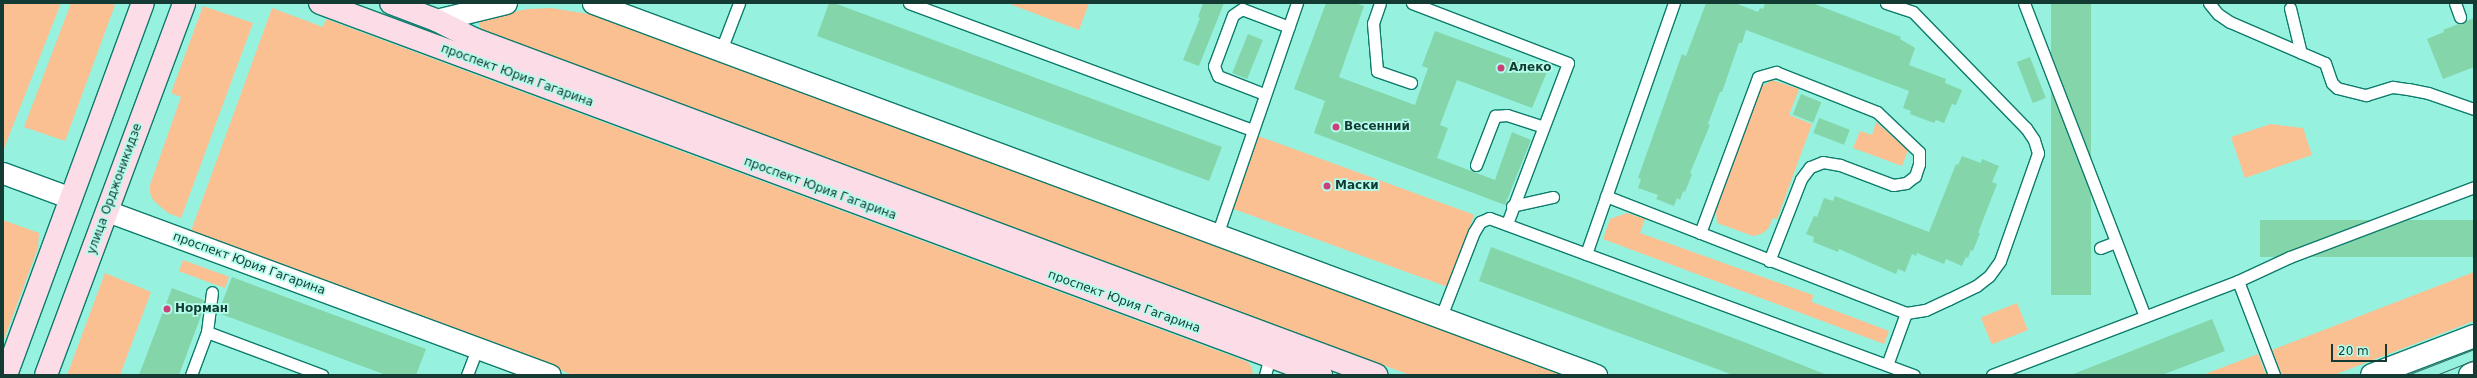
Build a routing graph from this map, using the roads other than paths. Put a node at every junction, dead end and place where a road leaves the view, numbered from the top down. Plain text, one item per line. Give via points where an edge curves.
1 (143, 3) edge
2 (184, 3) edge
3 (320, 3) edge
4 (391, 3) edge
5 (506, 3) edge
6 (593, 3) edge
7 (738, 3) edge
8 (909, 3) edge
9 (1297, 3) edge
10 (1380, 3) edge
11 (1412, 3) edge
12 (1674, 3) edge
13 (1886, 3) edge
14 (2024, 3) edge
15 (2209, 3) edge
16 (2455, 3) edge
17 (2290, 8) dead end
18 (2460, 17) dead end
19 (436, 20) junction
20 (1289, 27) junction
21 (721, 50) junction
22 (2301, 53) junction
23 (1411, 83) dead end
24 (1264, 94) junction
25 (2474, 109) edge
26 (1543, 127) junction
27 (1252, 130) junction
28 (1476, 165) dead end
29 (3, 173) edge
30 (2474, 187) edge
31 (1606, 196) junction
32 (1553, 197) dead end
33 (71, 198) junction
34 (1512, 206) junction
35 (107, 211) junction
36 (1507, 224) junction
37 (1700, 233) junction
38 (1217, 235) junction
39 (2116, 242) junction
40 (2100, 248) dead end
41 (1586, 254) junction
42 (1769, 261) junction
43 (2238, 281) junction
44 (212, 292) dead end
45 (1906, 313) junction
46 (2145, 316) junction
47 (1440, 319) junction
48 (207, 332) junction
49 (2474, 336) edge
50 (477, 348) junction
51 (1270, 356) edge
52 (1887, 365) junction
53 (2474, 374) edge
54 (6, 375) edge
55 (46, 375) edge
56 (191, 375) edge
57 (322, 375) edge
58 (467, 375) edge
59 (550, 375) edge
60 (1321, 375) edge
61 (1376, 375) edge
62 (1596, 375) edge
63 (1914, 375) edge
64 (1992, 375) edge
65 (2274, 375) edge
66 (2372, 375) edge
67 (2470, 375) edge

1 - 33 main road
2 - 35 main road, улица Орджоникидзе
3 - 51 main road, проспект Юрия Гагарина
4 - 19 main road, проспект Юрия Гагарина
5 - 19 street
6 - 21 street
7 - 21 lane
8 - 27 lane
9 - 20 lane
10 - 23 lane via 1373,23 1377,71
11 - 26 lane via 1568,63
12 - 31 lane
13 - 45 lane via 1913,12 2026,128 2034,140 2038,154 2000,261 1989,276 1976,286 1925,310
14 - 39 lane
15 - 22 lane via 2218,14 2230,22
16 - 18 lane
17 - 22 lane
19 - 51 main road, проспект Юрия Гагарина via 474,39
20 - 24 lane
20 - 24 lane via 1242,9 1233,15 1214,66 1218,76
21 - 38 street
22 - 25 lane via 2325,64 2332,83 2337,88 2366,95 2383,89 2400,88 2428,93
24 - 27 lane
26 - 28 lane via 1507,115 1495,116
26 - 34 lane
27 - 38 lane
29 - 33 street
30 - 43 lane via 2297,254
31 - 37 lane
31 - 41 lane
32 - 34 lane
33 - 54 main road
34 - 36 lane
35 - 50 street, проспект Юрия Гагарина
35 - 55 main road, улица Орджоникидзе
36 - 41 lane
36 - 47 lane via 1489,218 1480,222
37 - 42 lane
37 - 42 lane via 1758,77 1776,72 1877,112 1918,152 1919,164 1915,176 1906,183 1893,185 1840,165 1823,162 1810,167 1801,178
38 - 47 street
39 - 40 lane
39 - 46 lane
41 - 52 lane
42 - 45 lane
43 - 46 lane
43 - 65 lane
44 - 48 lane
45 - 52 lane
46 - 64 lane
47 - 62 street
48 - 56 lane
48 - 57 lane
49 - 66 street
50 - 58 lane
50 - 59 street, проспект Юрия Гагарина
51 - 60 main road, проспект Юрия Гагарина
51 - 61 main road, проспект Юрия Гагарина
52 - 63 lane
53 - 67 street

